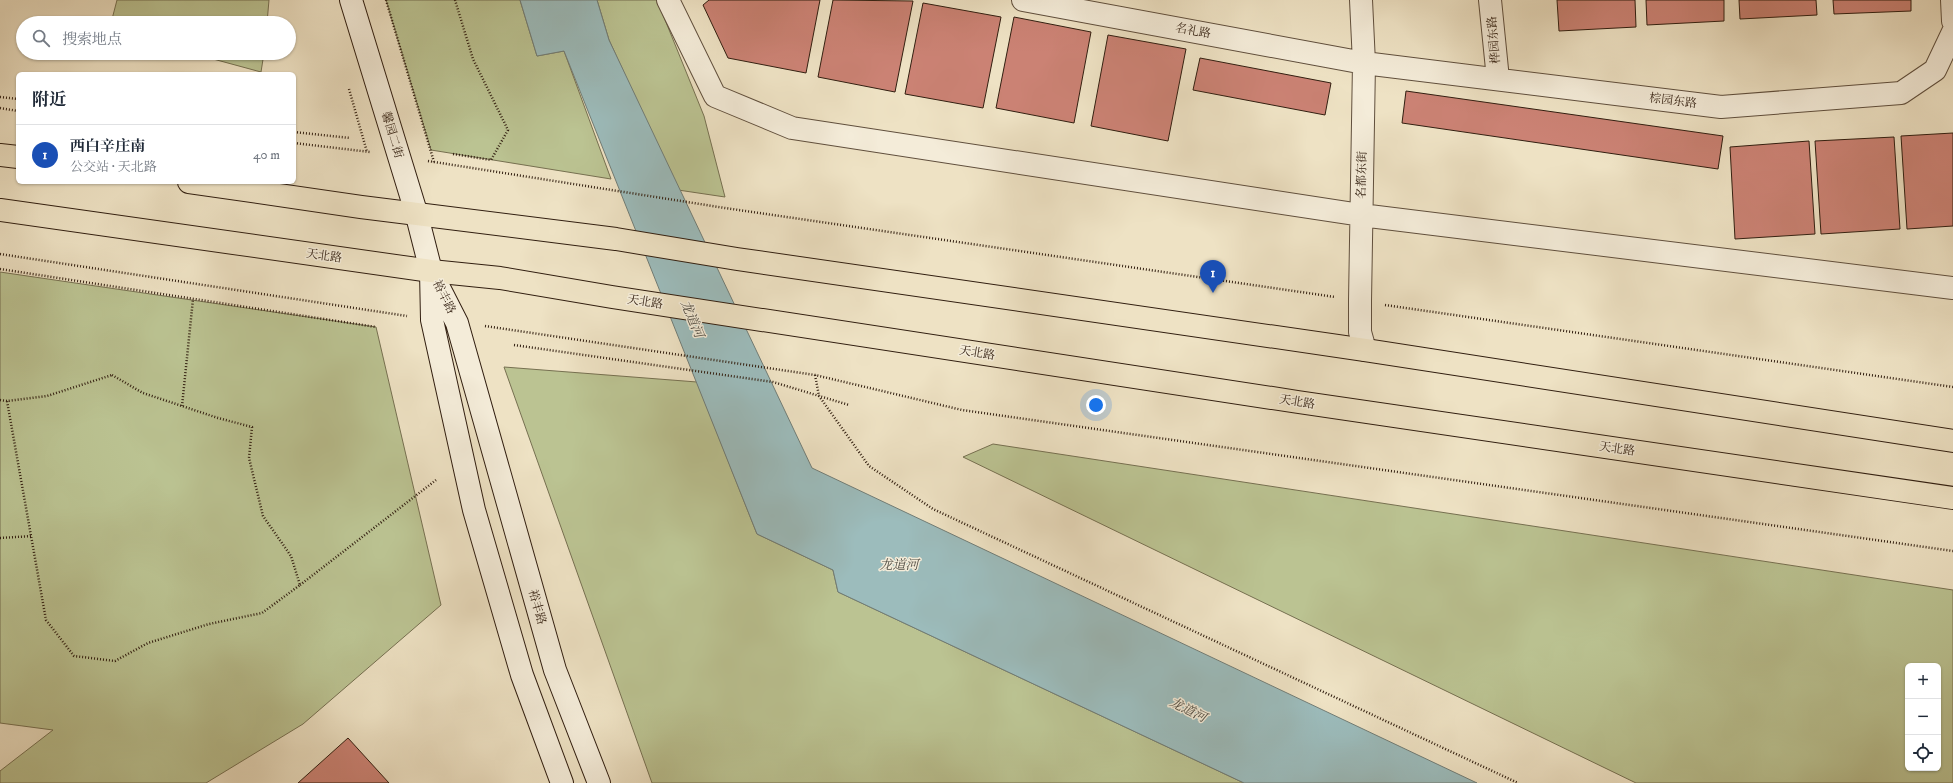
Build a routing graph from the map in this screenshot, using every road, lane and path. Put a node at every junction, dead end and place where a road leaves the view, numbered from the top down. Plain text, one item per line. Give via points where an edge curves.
1 (351, 0) edge
2 (386, 0) edge
3 (456, 0) edge
4 (668, 0) edge
5 (1023, 0) edge
6 (1361, 0) edge
7 (1490, 0) edge
8 (1952, 0) edge
9 (1953, 21) edge
10 (1953, 32) edge
11 (1364, 63) junction
12 (1498, 79) junction
13 (0, 97) edge
14 (16, 99) edge
15 (0, 108) edge
16 (16, 110) edge
17 (296, 132) edge
18 (350, 138) dead end
19 (453, 154) dead end
20 (0, 155) edge
21 (16, 157) edge
22 (434, 162) dead end
23 (494, 172) dead end
24 (203, 184) edge
25 (725, 208) dead end
26 (0, 210) edge
27 (416, 212) junction
28 (1361, 215) junction
29 (0, 254) edge
30 (0, 269) edge
31 (431, 271) junction
32 (1953, 288) edge
33 (192, 299) junction
34 (432, 320) junction
35 (457, 323) junction
36 (376, 327) dead end
37 (514, 345) dead end
38 (1365, 350) junction
39 (815, 375) junction
40 (819, 396) junction
41 (0, 400) edge
42 (7, 401) junction
43 (848, 405) dead end
44 (182, 406) junction
45 (1953, 441) edge
46 (436, 480) dead end
47 (1953, 498) edge
48 (32, 536) junction
49 (0, 538) edge
50 (1953, 551) edge
51 (300, 585) junction
52 (562, 783) edge
53 (599, 783) edge
54 (1518, 783) edge

1 - 27 street, 馨园二街
2 - 22 path
3 - 19 path via 474,59 508,130 491,160
4 - 28 street via 715,96 792,128
5 - 11 street, 名礼路
6 - 11 street, 名都东街
7 - 12 street, 桦园东路
8 - 9 street
10 - 12 street, 棕园东路 via 1935,70 1901,94 1721,107
11 - 12 street, 棕园东路
11 - 28 street, 名都东街
13 - 14 path
15 - 16 path
17 - 18 path
20 - 21 main road
23 - 25 path
24 - 27 main road via 361,207
26 - 31 main road, 天北路
27 - 31 street, 馨园二街
27 - 38 main road via 616,239 737,259
28 - 32 street
28 - 38 street, 名都东街 via 1360,332
29 - 34 path
30 - 33 path
31 - 34 street, 裕丰路
31 - 35 street, 裕丰路
31 - 47 main road, 天北路 via 500,278 1306,403
33 - 36 path
33 - 44 path
34 - 52 street, 裕丰路 via 474,510 522,675
35 - 39 path
35 - 53 street, 裕丰路 via 555,670
37 - 40 path via 773,382
38 - 45 main road
39 - 40 path
39 - 50 path via 962,410
40 - 43 path
40 - 54 path via 869,466 933,509
41 - 42 path
42 - 44 path via 47,396 112,375 143,393
42 - 48 path
44 - 51 path via 252,427 249,458 263,516 291,556
46 - 51 path
48 - 49 path
48 - 51 path via 46,620 74,656 115,661 148,643 209,624 262,613

